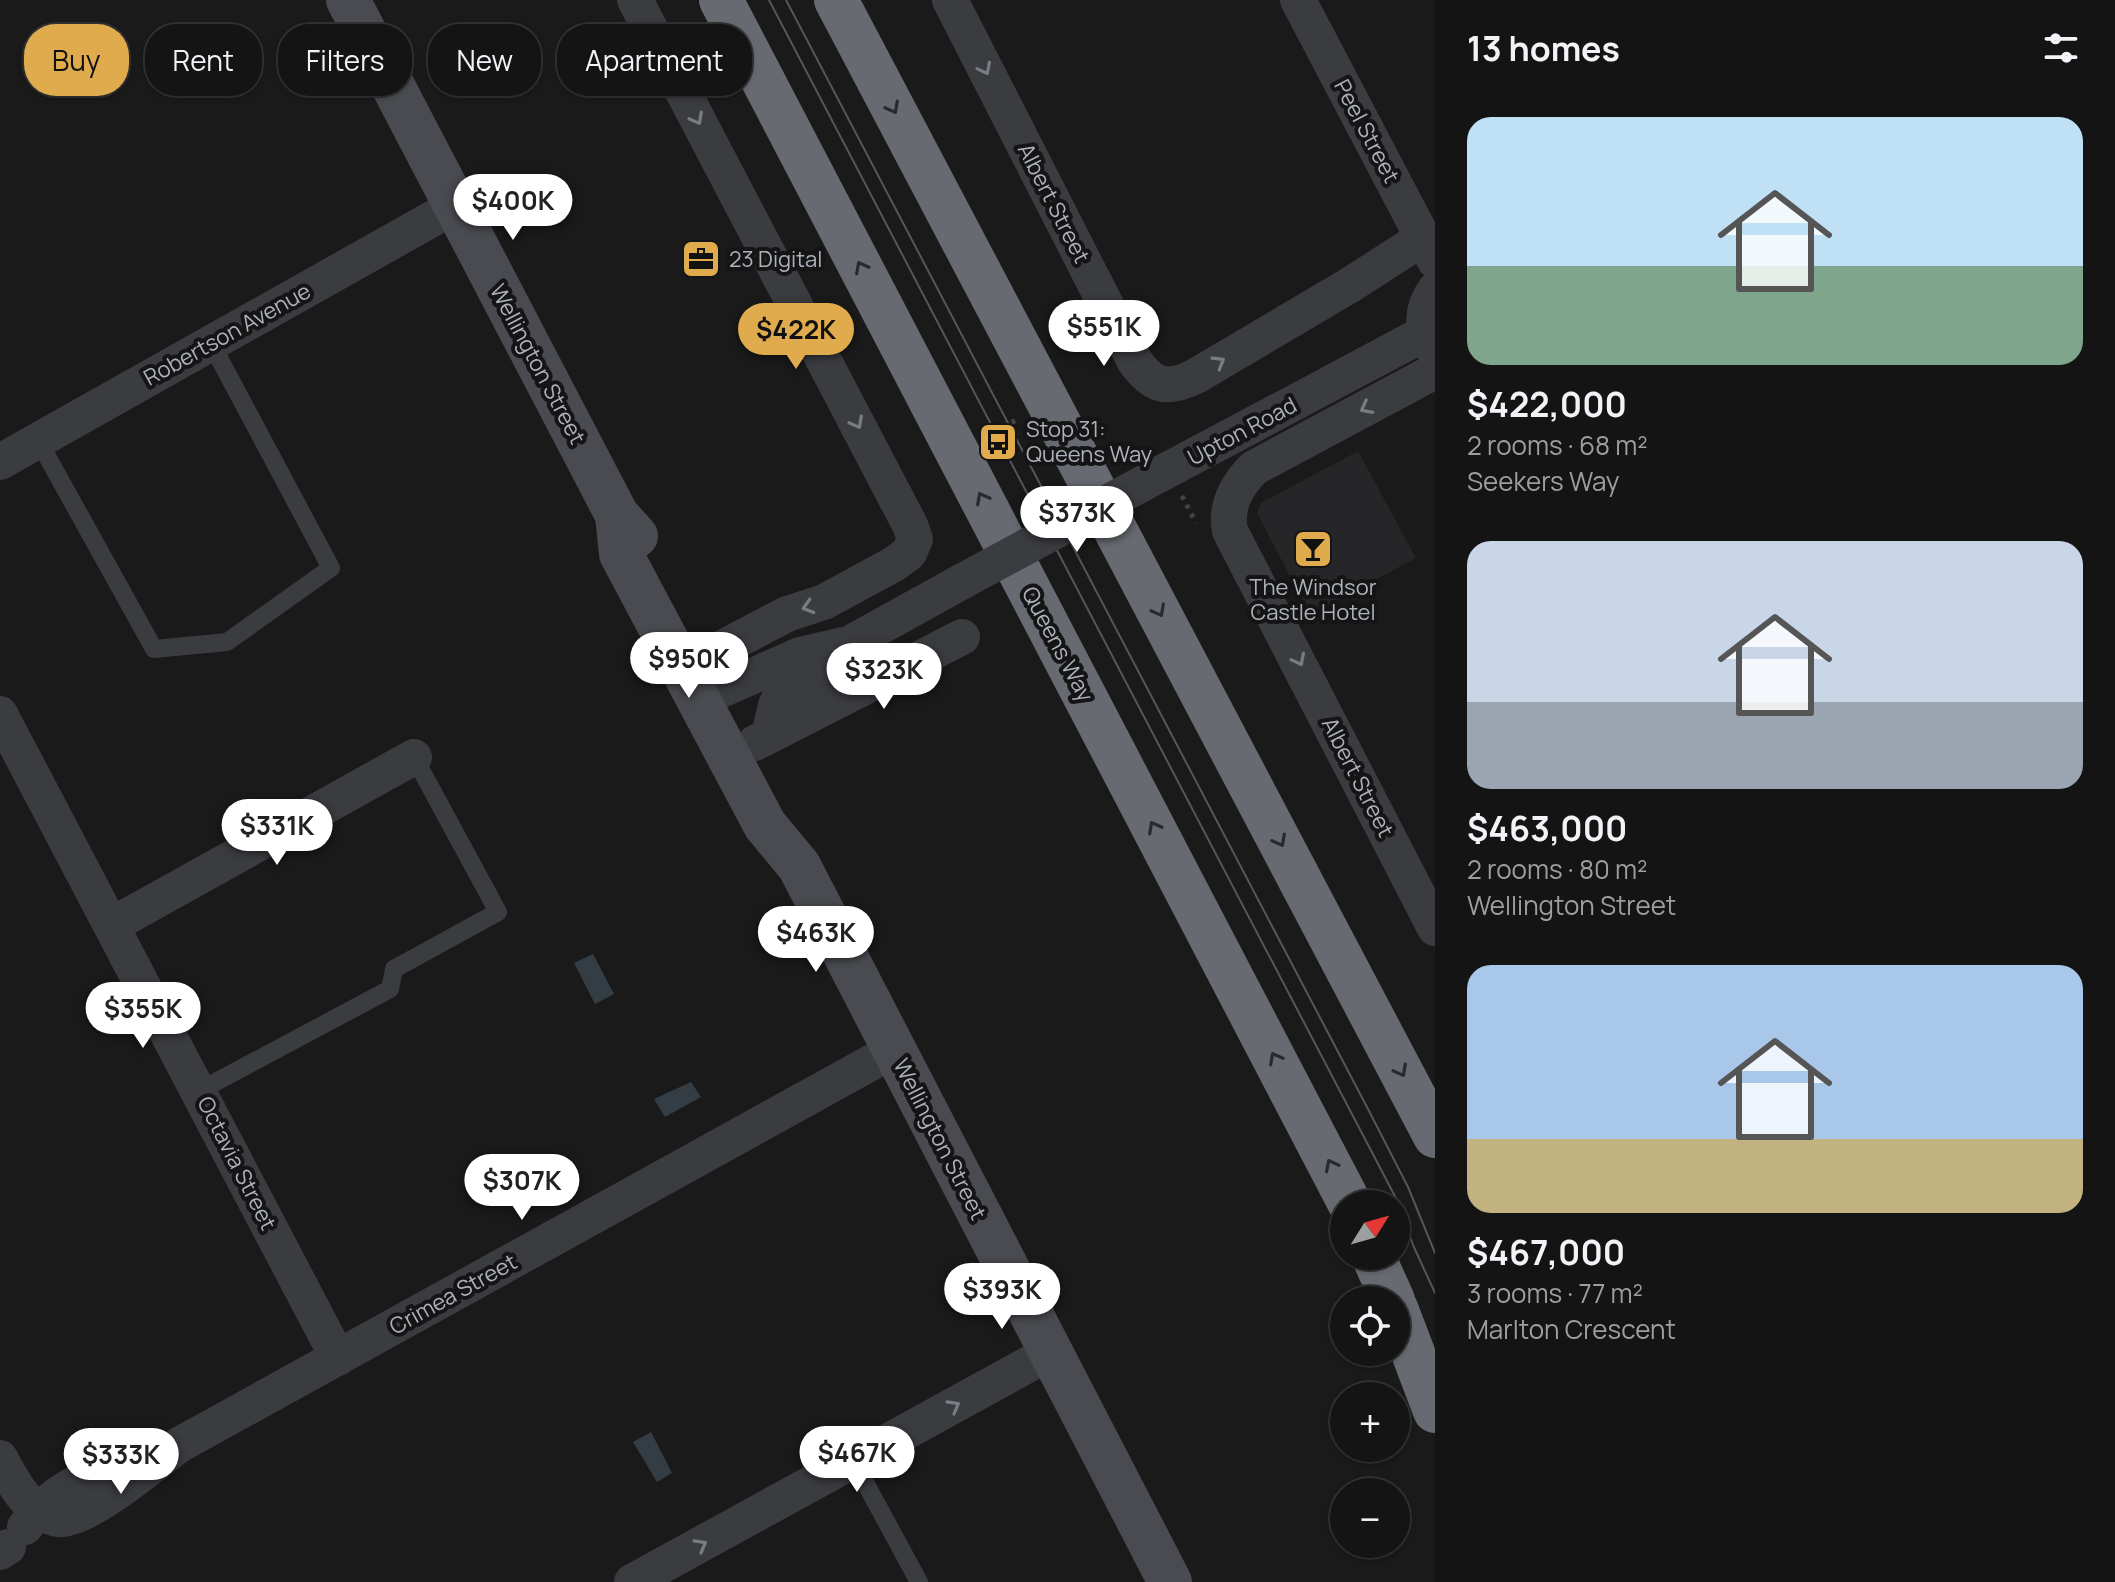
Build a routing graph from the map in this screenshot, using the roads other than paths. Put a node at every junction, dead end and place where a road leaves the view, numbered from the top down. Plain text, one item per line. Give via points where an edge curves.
1 (348, 0) edge
2 (635, 0) edge
3 (721, 0) edge
4 (836, 0) edge
5 (950, 0) edge
6 (1298, 0) edge
7 (850, 20) edge
8 (455, 206) junction
9 (1429, 250) edge
10 (1435, 290) edge
11 (1430, 342) edge
12 (211, 343) junction
13 (1435, 371) edge
14 (38, 440) junction
15 (0, 462) edge
16 (962, 637) dead end
17 (849, 644) junction
18 (699, 666) junction
19 (0, 714) edge
20 (760, 740) junction
21 (414, 757) joint
22 (799, 866) junction
23 (112, 925) junction
24 (1435, 928) edge
25 (894, 1050) junction
26 (199, 1091) junction
27 (1435, 1136) edge
28 (1343, 1190) edge
29 (1410, 1345) edge
30 (1051, 1352) junction
31 (338, 1358) junction
32 (1435, 1411) edge
33 (0, 1458) edge
34 (854, 1462) junction
35 (18, 1534) edge
36 (632, 1582) edge
37 (919, 1582) edge
38 (1170, 1582) edge

1 - 8 street, Wellington Street
2 -> 18 street via 915,539 909,553 894,564 824,602 787,614
28 -> 3 highway, Queens Way
4 - 7 highway
5 -> 9 street, Albert Street via 1134,360 1145,376 1160,384 1181,384 1350,285
6 - 9 street, Peel Street
7 -> 27 highway
8 - 12 street, Robertson Avenue
8 - 18 street, Wellington Street via 617,515 621,554
10 - 11 street via 1424,313
11 - 17 street, Upton Road, bridge via 1164,472
12 - 14 street, Robertson Avenue
12 - 14 lane via 331,568 227,642 154,649
13 -> 24 street, Albert Street via 1254,468 1235,493 1228,519
14 - 15 street, Robertson Avenue
16 - 20 street
17 - 18 street, Upton Road
17 - 20 street, Upton Road via 778,698
18 - 20 street, Wellington Street
18 - 22 street, Wellington Street via 765,825
19 - 23 street, Octavia Street
20 - 22 street, Wellington Street
21 - 23 street
21 - 26 lane via 498,912 394,969 390,989
22 - 25 street, Wellington Street
23 - 26 street, Octavia Street
25 - 30 street, Wellington Street
25 - 31 street, Crimea Street
26 - 31 street, Octavia Street
29 - 32 highway
34 -> 30 street
30 - 38 street, Wellington Street
31 - 35 street, Crimea Street via 179,1445 106,1499
33 - 35 street via 21,1494
36 -> 34 street
34 - 37 lane

